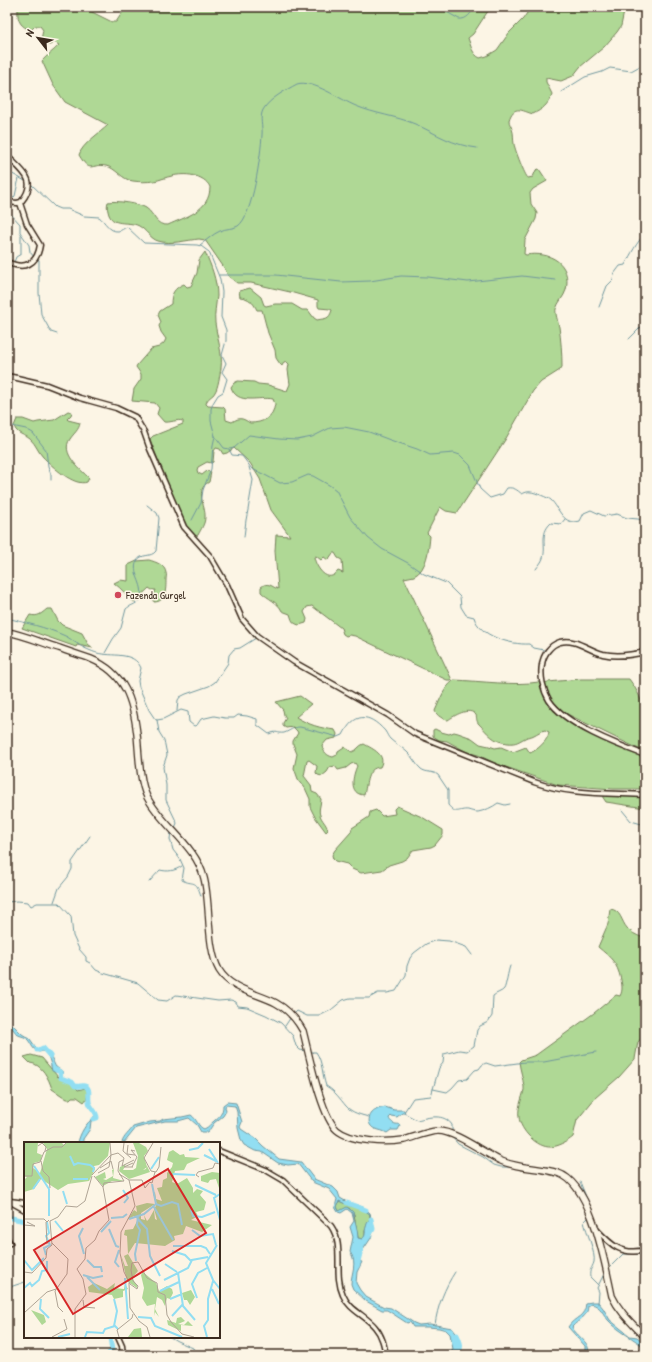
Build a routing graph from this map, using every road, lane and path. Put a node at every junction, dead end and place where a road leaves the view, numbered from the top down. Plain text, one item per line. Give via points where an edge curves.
1 (7, 156) edge
2 (7, 202) edge
3 (20, 203) junction
4 (7, 262) edge
5 (7, 376) edge
6 (7, 632) edge
7 (645, 652) edge
8 (645, 756) edge
9 (645, 794) edge
10 (220, 1151) edge
11 (7, 1200) edge
12 (24, 1203) edge
13 (24, 1209) edge
14 (596, 1229) junction
15 (7, 1238) edge
16 (10, 1243) dead end
17 (645, 1250) edge
18 (645, 1337) edge
19 (118, 1338) edge
20 (123, 1355) edge
21 (386, 1355) edge

1 - 3 street via 29,180
2 - 3 street
3 - 4 street via 27,224 40,245 34,260 25,266
5 - 9 street via 47,385 135,417 144,432 184,527 210,556 223,577 242,620 257,636 294,662 388,715 415,734 534,782 572,792
6 - 14 main road via 90,659 110,670 123,684 133,708 146,795 202,869 212,949 218,969 234,985 277,1003 299,1025 303,1031 326,1113 336,1129 352,1137 387,1141 442,1131 506,1163 557,1173 577,1189
7 - 8 street via 613,656 572,642 559,642 545,654 542,674 544,690 549,700 565,715 593,733
10 - 21 street via 266,1170 283,1180 331,1226 338,1246 342,1294 351,1307 378,1330
11 - 12 street
11 - 13 street
14 - 17 street via 620,1250
14 - 18 main road via 612,1296 622,1313
15 - 16 street
19 - 20 street

